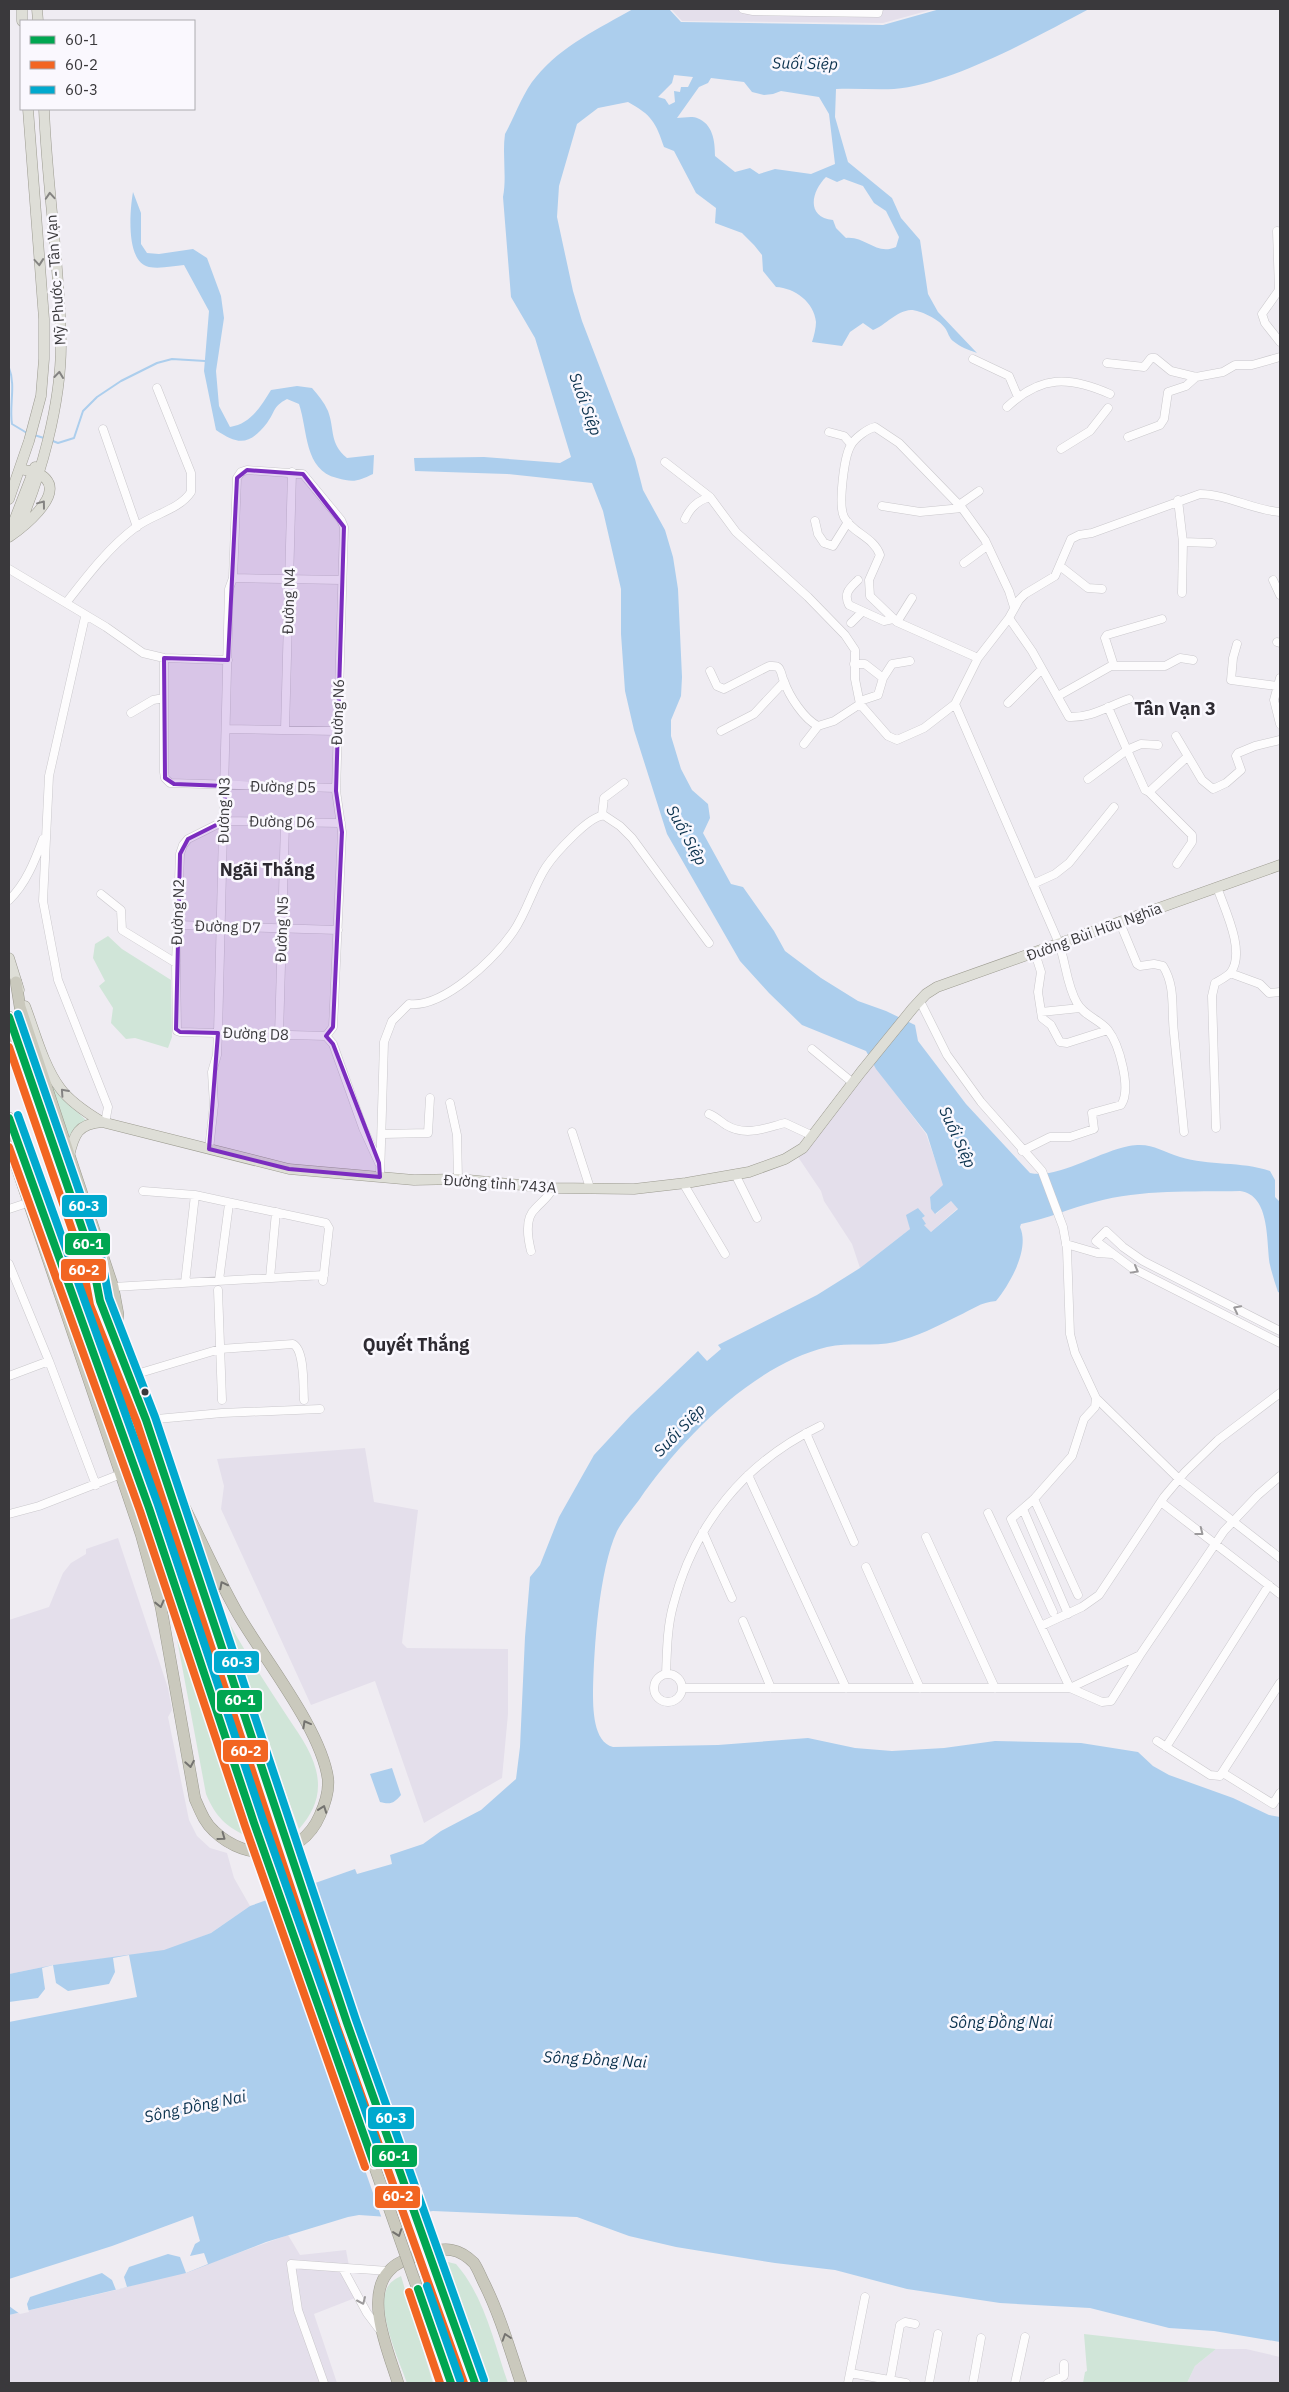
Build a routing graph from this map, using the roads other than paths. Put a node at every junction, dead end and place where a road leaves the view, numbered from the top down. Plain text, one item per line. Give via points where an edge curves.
1 (743, 9) edge
2 (879, 9) edge
3 (28, 110) edge
4 (44, 110) edge
5 (1277, 231) dead end
6 (1280, 342) edge
7 (1280, 357) edge
8 (973, 359) dead end
9 (1108, 364) dead end
10 (1196, 377) junction
11 (157, 388) dead end
12 (1110, 394) dead end
13 (1018, 397) junction
14 (1007, 407) dead end
15 (1108, 408) dead end
16 (103, 429) dead end
17 (830, 432) dead end
18 (1128, 437) dead end
19 (851, 444) junction
20 (1061, 449) dead end
21 (665, 462) dead end
22 (20, 469) junction
23 (292, 472) junction
24 (36, 473) junction
25 (979, 491) dead end
26 (710, 497) junction
27 (9, 499) edge
28 (1178, 500) junction
29 (882, 506) dead end
30 (961, 507) junction
31 (1280, 512) edge
32 (685, 519) dead end
33 (815, 521) dead end
34 (848, 522) junction
35 (137, 527) junction
36 (12, 534) edge
37 (1183, 542) junction
38 (1212, 543) dead end
39 (987, 546) junction
40 (964, 563) dead end
41 (1060, 566) junction
42 (9, 569) edge
43 (233, 578) junction
44 (289, 579) junction
45 (342, 580) junction
46 (858, 580) dead end
47 (1273, 580) dead end
48 (1102, 588) dead end
49 (1182, 593) dead end
50 (1280, 595) edge
51 (912, 598) dead end
52 (66, 603) junction
53 (1014, 607) junction
54 (862, 612) junction
55 (85, 617) dead end
56 (1009, 618) junction
57 (1162, 619) dead end
58 (895, 620) junction
59 (851, 623) dead end
60 (1237, 644) dead end
61 (164, 658) junction
62 (978, 658) junction
63 (228, 660) junction
64 (1193, 660) dead end
65 (910, 661) dead end
66 (854, 664) junction
67 (1114, 666) junction
68 (1042, 669) junction
69 (710, 671) dead end
70 (883, 678) junction
71 (1280, 678) edge
72 (784, 682) junction
73 (1277, 686) junction
74 (1058, 696) junction
75 (164, 698) junction
76 (1129, 699) dead end
77 (860, 702) junction
78 (1008, 702) dead end
79 (956, 704) junction
80 (1108, 707) junction
81 (131, 713) dead end
82 (1280, 724) edge
83 (818, 726) junction
84 (226, 729) junction
85 (285, 730) junction
86 (337, 731) junction
87 (721, 731) dead end
88 (1176, 736) dead end
89 (1280, 740) edge
90 (804, 744) dead end
91 (1158, 745) dead end
92 (1127, 750) junction
93 (1187, 757) junction
94 (1088, 779) dead end
95 (624, 783) dead end
96 (225, 786) junction
97 (336, 788) junction
98 (1149, 792) junction
99 (1114, 807) dead end
100 (602, 815) junction
101 (224, 821) junction
102 (285, 823) junction
103 (341, 824) junction
104 (46, 832) junction
105 (1177, 864) dead end
106 (1280, 864) edge
107 (1033, 884) junction
108 (1217, 887) junction
109 (101, 894) dead end
110 (9, 900) edge
111 (1120, 923) junction
112 (177, 925) junction
113 (221, 926) junction
114 (282, 928) junction
115 (338, 930) junction
116 (708, 943) dead end
117 (1059, 945) junction
118 (1035, 954) junction
119 (9, 958) edge
120 (176, 963) junction
121 (1230, 973) junction
122 (16, 982) junction
123 (1280, 992) edge
124 (917, 1004) junction
125 (1080, 1008) junction
126 (1041, 1012) junction
127 (9, 1017) edge
128 (176, 1028) joint
129 (1108, 1030) junction
130 (218, 1032) junction
131 (9, 1034) edge
132 (279, 1034) junction
133 (326, 1036) junction
134 (9, 1048) edge
135 (812, 1049) dead end
136 (860, 1072) joint
137 (853, 1083) junction
138 (430, 1098) dead end
139 (450, 1103) dead end
140 (709, 1114) dead end
141 (9, 1118) edge
142 (104, 1122) junction
143 (1216, 1128) dead end
144 (572, 1132) dead end
145 (1184, 1132) dead end
146 (383, 1134) junction
147 (813, 1136) junction
148 (9, 1144) edge
149 (209, 1149) junction
150 (1022, 1151) junction
151 (69, 1156) junction
152 (379, 1164) junction
153 (736, 1174) junction
154 (380, 1177) junction
155 (458, 1179) junction
156 (683, 1183) junction
157 (552, 1188) junction
158 (590, 1188) junction
159 (143, 1191) dead end
160 (195, 1195) junction
161 (34, 1200) junction
162 (229, 1204) junction
163 (9, 1208) edge
164 (276, 1212) junction
165 (757, 1218) dead end
166 (1066, 1244) junction
167 (531, 1251) dead end
168 (725, 1254) dead end
169 (1112, 1254) junction
170 (85, 1257) junction
171 (9, 1264) edge
172 (1166, 1273) junction
173 (270, 1278) junction
174 (218, 1280) junction
175 (185, 1282) junction
176 (1162, 1283) junction
177 (113, 1288) junction
178 (218, 1290) dead end
179 (1280, 1330) edge
180 (115, 1342) junction
181 (1280, 1343) edge
182 (220, 1349) junction
183 (49, 1361) junction
184 (9, 1376) edge
185 (130, 1376) junction
186 (106, 1387) junction
187 (1280, 1393) edge
188 (1096, 1398) junction
189 (222, 1400) dead end
190 (304, 1400) dead end
191 (320, 1409) dead end
192 (146, 1420) junction
193 (820, 1426) dead end
194 (806, 1433) junction
195 (127, 1444) junction
196 (159, 1459) junction
197 (121, 1474) junction
198 (748, 1475) junction
199 (1280, 1476) edge
200 (1179, 1479) junction
201 (96, 1485) junction
202 (144, 1493) junction
203 (1034, 1499) junction
204 (1161, 1502) junction
205 (1023, 1509) junction
206 (988, 1513) dead end
207 (9, 1514) edge
208 (1233, 1521) junction
209 (703, 1532) junction
210 (926, 1537) dead end
211 (854, 1542) dead end
212 (1216, 1544) junction
213 (1280, 1558) edge
214 (866, 1567) dead end
215 (1269, 1585) junction
216 (1280, 1594) edge
217 (1078, 1595) dead end
218 (732, 1598) dead end
219 (1053, 1612) dead end
220 (1068, 1614) junction
221 (743, 1621) dead end
222 (1041, 1626) junction
223 (1140, 1655) junction
224 (666, 1674) junction
225 (1280, 1683) edge
226 (682, 1688) junction
227 (771, 1688) junction
228 (846, 1688) junction
229 (920, 1688) junction
230 (995, 1688) junction
231 (1070, 1688) junction
232 (1157, 1741) dead end
233 (1166, 1747) junction
234 (1223, 1773) junction
235 (1280, 1793) edge
236 (343, 2269) junction
237 (388, 2271) junction
238 (865, 2297) dead end
239 (915, 2324) dead end
240 (382, 2332) junction
241 (938, 2334) dead end
242 (1025, 2337) dead end
243 (981, 2338) dead end
244 (1064, 2364) dead end
245 (850, 2373) junction
246 (890, 2380) junction
247 (324, 2383) edge
248 (398, 2383) edge
249 (452, 2383) edge
250 (475, 2383) edge
251 (521, 2383) edge
252 (848, 2383) edge
253 (906, 2383) edge
254 (929, 2383) edge
255 (973, 2383) edge
256 (1015, 2383) edge
257 (1048, 2383) edge

1 - 2 street via 753,12 874,13
3 -> 22 main road, Mỹ Phước - Tân Vạn via 44,333 43,377
24 -> 4 main road, Mỹ Phước - Tân Vạn via 51,424 61,345
5 - 6 street via 1279,290 1262,314
7 - 10 street via 1252,365 1235,365 1223,372
8 - 13 street via 1009,376
9 - 10 street via 1144,367 1151,358 1155,358 1171,370
10 - 18 street via 1186,386 1168,392 1160,425
11 - 35 street via 191,473 191,492 179,503
12 - 13 street via 1076,382 1055,380
13 - 14 street
15 - 20 street via 1090,431
16 - 35 street
17 - 19 street via 839,433
19 - 30 street via 873,427 878,428 899,443
19 - 34 street via 845,463 843,488 843,515
21 - 26 street
22 - 24 main road
22 - 27 main road
23 - 43 street, Đường N3 via 240,472 237,478
23 - 44 street, Đường N4
23 - 45 street, Đường N6 via 303,474 341,520 344,527
24 - 36 main road, Mỹ Phước - Tân Vạn
36 -> 24 main road, Mỹ Phước - Tân Vạn via 44,504 49,495 50,485
25 - 30 street
26 - 32 street via 702,499
26 - 66 street via 736,532 845,635 855,650
28 - 31 street via 1207,494
28 - 37 street
28 - 41 street via 1075,536
29 - 30 street via 920,512
30 - 39 street
33 - 34 street via 824,543 833,546
34 - 58 street via 878,548 880,555 869,580 870,596
35 - 52 street via 94,567
37 - 38 street
37 - 49 street
39 - 40 street
39 - 53 street
41 - 48 street via 1088,588
41 - 53 street via 1054,576 1025,594
42 - 52 street
43 - 44 street
43 - 63 street, Đường N3 via 229,589
44 - 45 street
44 - 85 street, Đường N4
45 - 86 street, Đường N6
46 - 54 street via 847,592 846,599 849,605
47 - 50 street
51 - 58 street
52 - 61 street via 142,653
53 - 56 street
54 - 58 street via 884,621
54 - 59 street
55 - 104 street via 49,776
56 - 62 street
56 - 68 street
57 - 67 street via 1107,635 1105,638
58 - 62 street
60 - 73 street via 1232,680
61 - 63 street
61 - 75 street
62 - 79 street
63 - 84 street, Đường N3
64 - 67 street via 1180,658 1165,666
65 - 70 street via 894,663
66 - 70 street via 865,664
66 - 77 street
67 - 74 street
68 - 74 street
68 - 78 street
69 - 72 street via 718,686 724,689 770,666 780,669
70 - 77 street via 876,697
71 - 73 street
72 - 83 street via 810,721
72 - 87 street via 754,714
73 - 82 street via 1274,700
74 - 80 street via 1069,717 1096,714
75 - 81 street via 153,700
75 - 96 street, Đường D5 via 165,778 170,783
76 - 80 street
77 - 79 street via 888,736 897,740 924,728
77 - 83 street via 834,721
79 - 107 street
80 - 92 street
83 - 90 street
84 - 85 street
84 - 96 street, Đường N3
85 - 86 street
86 - 97 street, Đường N6
88 - 93 street
89 - 93 street via 1238,753 1236,756 1242,770 1218,788 1208,787
91 - 92 street via 1141,744
92 - 94 street
92 - 98 street via 1145,790
93 - 98 street
95 - 100 street via 604,798
96 - 97 street, Đường D5
96 - 101 street, Đường N3
97 - 103 street, Đường N6
98 - 105 street via 1192,835 1192,842
99 - 107 street via 1069,863
100 - 116 street via 632,838
100 - 146 street via 593,818 557,853 514,931 497,952 440,998 420,1005 409,1004 392,1021 385,1036 383,1058
101 - 102 street, Đường D6
101 - 112 street, Đường N2 via 188,839 183,845
101 - 113 street, Đường N3
102 - 103 street, Đường D6
102 - 114 street, Đường N5
103 - 115 street, Đường N6
104 - 110 street via 33,864
104 - 142 street via 43,901 58,980 108,1107
106 - 108 main road, Đường Bùi Hữu Nghĩa
107 - 117 street
108 - 111 main road, Đường Bùi Hữu Nghĩa
108 - 121 street via 1236,942 1236,956
109 - 120 street via 121,910 122,930
111 - 117 main road, Đường Bùi Hữu Nghĩa
111 - 145 street via 1138,964 1162,966 1171,984
112 - 113 street, Đường D7
112 - 120 street, Đường N2
113 - 114 street, Đường D7
113 - 130 street, Đường N3
114 - 115 street, Đường D7
114 - 132 street, Đường N5
115 - 133 street, Đường N6 via 333,1027
117 - 118 main road, Đường Bùi Hữu Nghĩa
117 - 125 street
118 - 124 main road, Đường Bùi Hữu Nghĩa via 946,983 926,994
118 - 126 street via 1041,972 1038,992
119 - 122 main road, Đường tỉnh 743A
120 - 128 street, Đường N2
121 - 123 street via 1260,984 1269,994
121 - 143 street via 1215,983 1212,996
142 -> 122 main road, Đường tỉnh 743A via 77,1105 56,1083
122 - 151 highway via 20,1007
124 - 136 main road, Đường Bùi Hữu Nghĩa
124 - 150 street via 981,1102
125 - 126 street
125 - 129 street
126 - 129 street via 1060,1042 1067,1043
127 - 170 highway
128 - 130 street, Đường D8 via 180,1032
129 - 150 street via 1119,1053 1126,1089 1121,1105 1092,1113 1094,1129 1070,1137 1050,1137
130 - 132 street, Đường D8
130 - 149 street, Đường N3 via 212,1072 214,1105
131 - 170 highway
132 - 133 street, Đường D8
133 - 152 street via 333,1044 362,1128
134 - 170 highway
135 - 137 street
136 - 137 main road, Đường tỉnh 743A
137 - 147 main road, Đường tỉnh 743A
138 - 146 street via 428,1133
139 - 155 street via 457,1135
140 - 147 street via 743,1132 786,1123
141 - 161 highway
142 - 149 main road, Đường tỉnh 743A
142 - 151 main road via 89,1123 80,1129
144 - 158 street
146 - 152 street
147 - 153 main road, Đường tỉnh 743A via 803,1148 785,1160
148 - 161 highway
149 - 154 main road, Đường tỉnh 743A via 289,1169
150 - 166 street via 1042,1171
151 - 177 highway
152 - 154 street
153 - 156 main road, Đường tỉnh 743A
153 - 165 street
154 - 155 main road, Đường tỉnh 743A
155 - 157 main road, Đường tỉnh 743A
156 - 158 main road, Đường tỉnh 743A via 634,1189
156 - 168 street
157 - 158 main road, Đường tỉnh 743A
157 - 167 street via 544,1203 533,1210 529,1219 527,1236
159 - 160 street
160 - 162 street
160 - 175 street
161 - 163 street
161 - 186 highway
161 - 197 highway
162 - 164 street
162 - 174 street
164 - 173 street
164 - 173 street via 328,1224 323,1278
166 - 169 street
166 - 188 street via 1070,1334 1075,1353
169 - 172 street via 1096,1241 1106,1231 1143,1261
169 -> 176 street
170 - 180 highway
170 - 186 highway via 106,1337
171 - 183 street
172 - 176 street
179 -> 172 street
173 - 174 street
174 - 175 street
175 - 177 street
176 - 181 street
177 - 180 highway via 118,1314
178 - 182 street
180 - 185 highway
182 - 185 street
182 - 189 street
182 - 190 street via 297,1346 301,1355
183 - 184 street
183 - 201 street
185 - 192 highway
186 - 195 highway
187 - 200 street via 1211,1445
188 - 200 street
188 - 203 street via 1095,1407 1084,1420 1072,1456
191 - 192 street
192 - 196 highway
193 - 194 street
194 - 198 street via 774,1451
194 - 211 street
195 - 197 highway
195 - 202 highway
197 -> 196 highway via 161,1607 196,1798 203,1818 213,1830 238,1847 273,1853 286,1849 310,1832 324,1808 328,1780 320,1749 238,1614
196 - 250 highway, bridge via 276,1816 433,2272
197 - 201 street
197 - 202 highway
198 - 209 street via 728,1494
198 - 228 street
199 - 208 street
200 - 204 street
200 - 208 street
201 - 207 street
202 -> 249 highway, bridge via 254,1823
203 - 205 street
203 - 217 street
204 -> 212 street
204 - 220 street via 1105,1588 1093,1600
205 - 219 street via 1011,1519
205 - 220 street
206 - 222 street
208 - 212 street
208 - 213 street
209 - 218 street
209 - 224 street via 693,1550 673,1606
210 - 230 street
212 - 215 street
212 - 223 street
214 - 229 street
215 - 216 street
215 - 233 street
220 - 222 street
221 - 227 street
222 - 231 street
223 - 231 street
223 - 231 street via 1111,1701 1102,1702
224 - 226 street via 679,1679
224 - 226 street via 655,1682 654,1691 658,1699 676,1700
225 - 234 street
226 - 227 street
227 - 228 street
228 - 229 street
229 - 230 street
230 - 231 street
232 - 233 street
233 - 234 street via 1210,1774 1220,1776
234 - 235 street via 1273,1804
236 - 237 street
236 -> 240 street via 367,2313
236 - 247 street via 291,2264 298,2310
237 - 240 highway via 379,2287
251 -> 237 highway via 492,2299 475,2265 461,2252 441,2249 403,2261
238 - 245 street
239 - 246 street via 905,2322 900,2325
240 - 248 highway
241 - 254 street
242 - 256 street
243 - 255 street
244 - 257 street via 1064,2376
245 - 246 street
245 - 252 street
246 - 253 street

